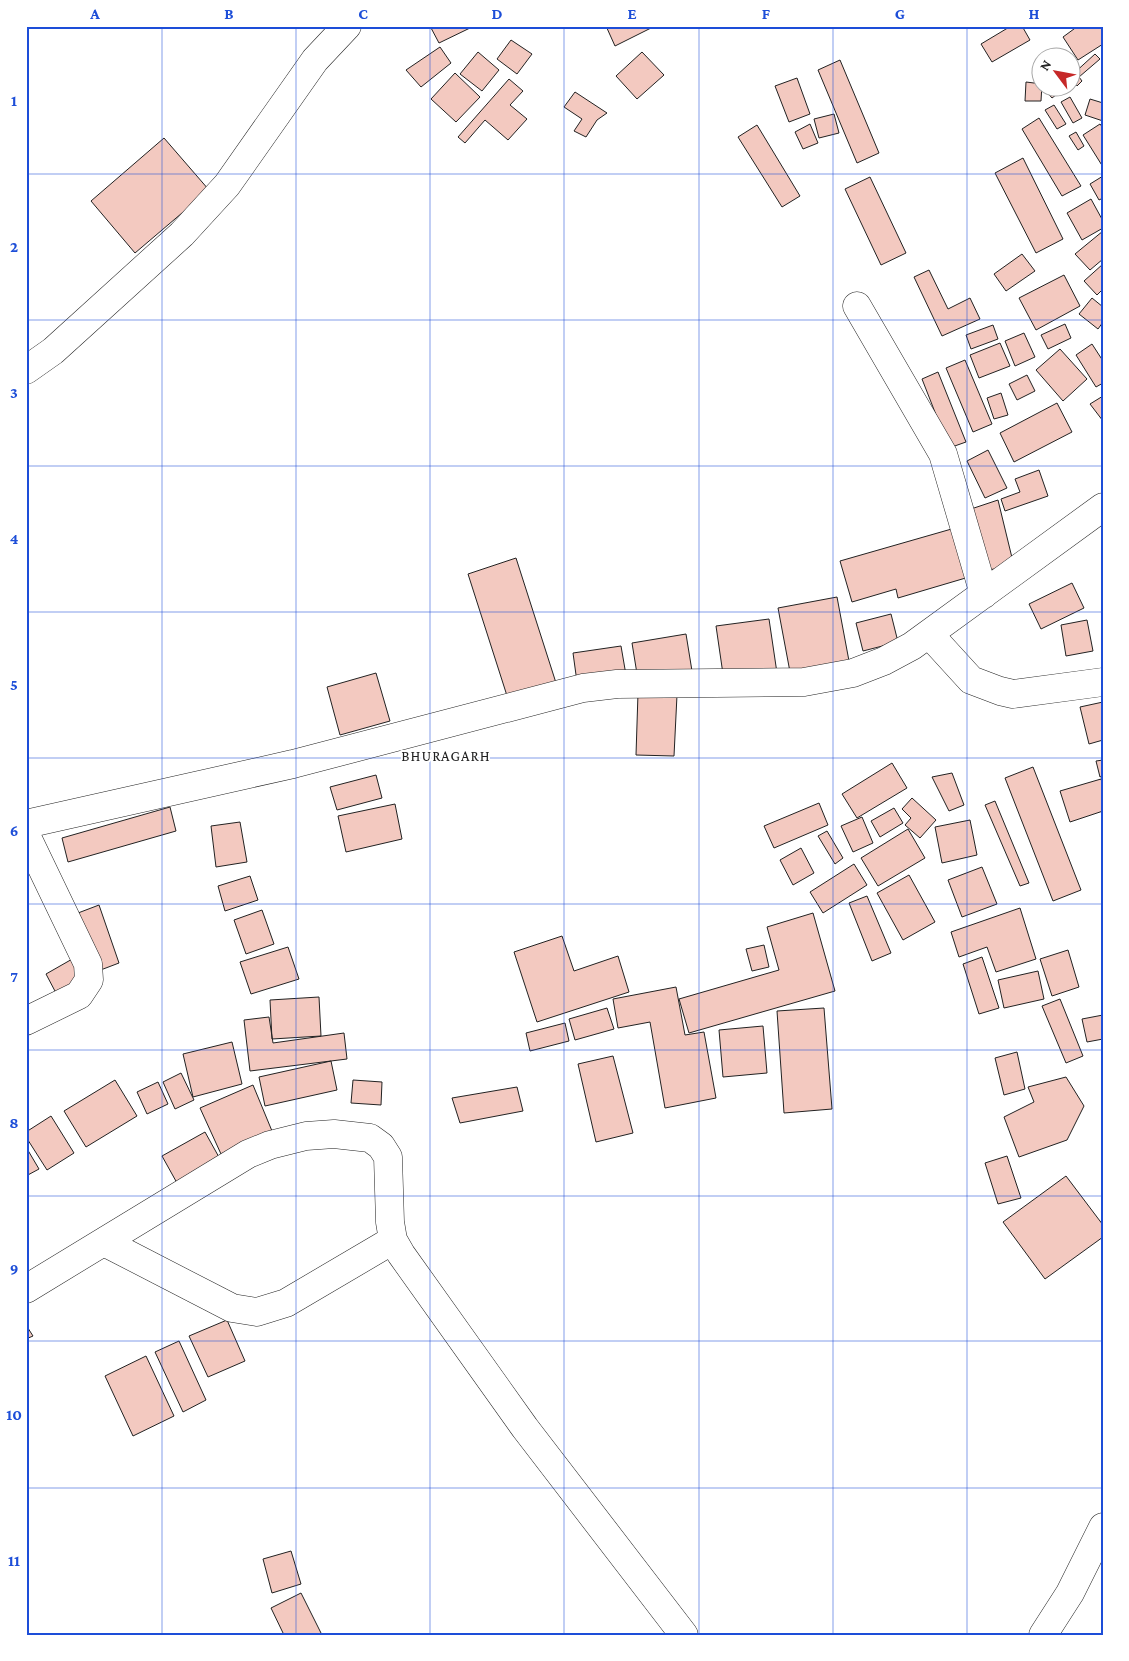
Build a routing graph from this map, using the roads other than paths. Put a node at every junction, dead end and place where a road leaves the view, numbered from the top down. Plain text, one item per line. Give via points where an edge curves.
1 (347, 26) edge
2 (857, 306) dead end
3 (26, 370) edge
4 (1103, 507) edge
5 (984, 594) junction
6 (929, 634) junction
7 (1103, 682) edge
8 (26, 824) edge
9 (26, 835) edge
10 (26, 1021) edge
11 (393, 1240) junction
12 (104, 1242) junction
13 (26, 1289) edge
14 (1103, 1527) edge
15 (684, 1635) edge
16 (1043, 1635) edge

1 - 3 main road via 315,60 227,185 182,234 53,351
2 - 5 main road via 943,454
4 - 5 main road
5 - 6 main road
6 - 7 main road via 971,680 1000,691 1013,694
6 - 8 main road via 884,661 854,672 804,682 618,684 583,688 293,764
9 - 10 main road via 88,964 89,980 80,995
11 - 12 main road via 286,1303 257,1312 232,1308
11 - 12 main road via 388,1157 370,1138 334,1134 306,1136 248,1154
11 - 15 main road via 525,1428
12 - 13 main road
14 - 16 main road via 1070,1593

